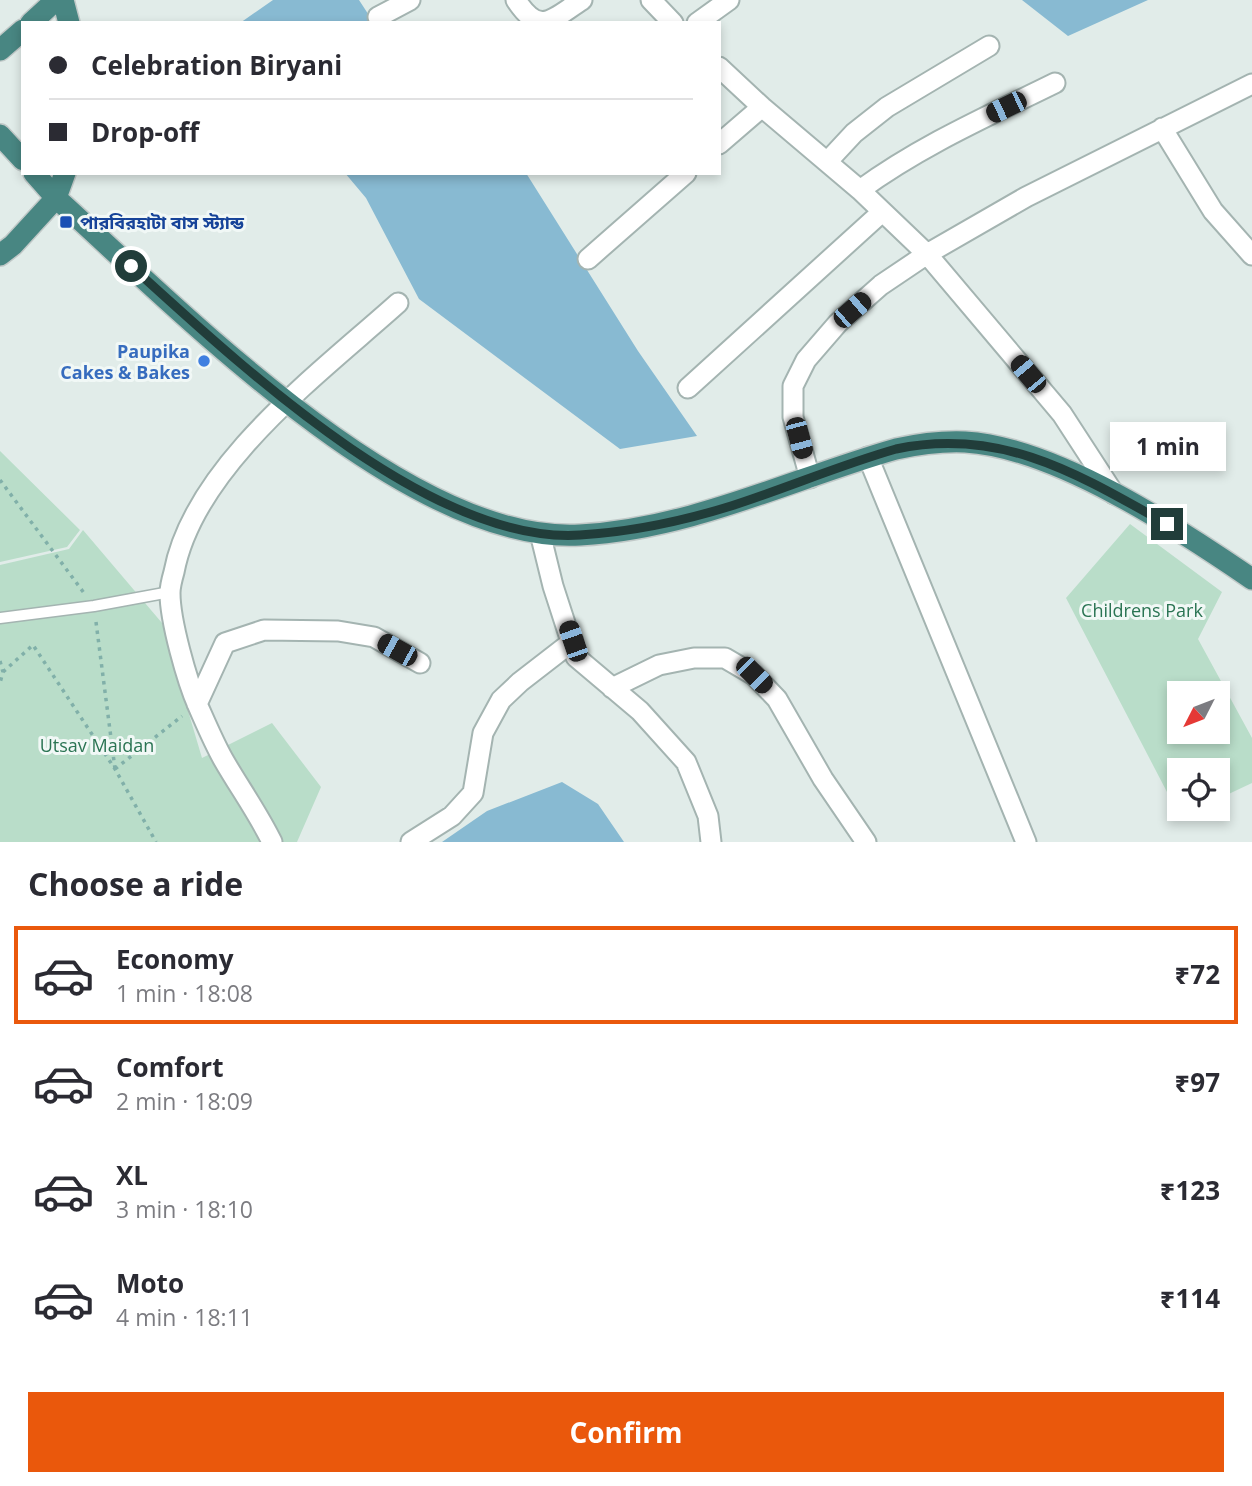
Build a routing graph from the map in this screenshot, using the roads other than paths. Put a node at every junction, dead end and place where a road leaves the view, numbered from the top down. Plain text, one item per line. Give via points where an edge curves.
1 (56, 0) edge
2 (63, 0) edge
3 (410, 0) edge
4 (516, 0) edge
5 (582, 0) edge
6 (651, 0) edge
7 (729, 0) edge
8 (378, 17) dead end
9 (33, 21) edge
10 (68, 21) edge
11 (534, 21) edge
12 (547, 21) edge
13 (671, 21) edge
14 (700, 21) edge
15 (21, 32) edge
16 (989, 46) dead end
17 (0, 50) edge
18 (721, 70) edge
19 (1055, 83) dead end
20 (1252, 84) edge
21 (762, 107) junction
22 (1162, 128) junction
23 (0, 135) edge
24 (721, 142) edge
25 (21, 158) edge
26 (827, 162) junction
27 (36, 175) edge
28 (64, 175) edge
29 (684, 175) edge
30 (860, 190) junction
31 (56, 198) junction
32 (882, 212) junction
33 (927, 254) junction
34 (0, 255) edge
35 (1252, 255) edge
36 (588, 259) dead end
37 (398, 303) dead end
38 (688, 388) dead end
39 (288, 401) junction
40 (868, 457) junction
41 (810, 478) junction
42 (1114, 495) junction
43 (540, 533) junction
44 (1252, 579) edge
45 (170, 592) junction
46 (0, 618) edge
47 (573, 641) junction
48 (420, 663) dead end
49 (612, 688) junction
50 (197, 704) junction
51 (272, 842) edge
52 (411, 842) edge
53 (711, 842) edge
54 (866, 842) edge
55 (1026, 842) edge

1 - 9 highway
2 - 10 highway
3 - 8 street
4 - 11 street
5 - 12 street
6 - 13 street
7 - 14 street
15 - 17 highway
16 - 26 street via 887,107
18 - 21 street
19 - 30 street via 928,146
20 - 22 street
21 - 24 street
21 - 26 street
22 - 33 street
22 - 35 street via 1213,211
23 - 25 highway
26 - 30 street
27 - 31 highway
28 - 31 highway
29 - 36 street
30 - 32 street
31 - 34 highway
31 - 39 highway via 231,358
32 - 33 street
32 - 38 street
33 - 41 street via 881,285 838,323 806,360 793,386 793,417
33 - 42 street via 1062,414
37 - 39 street
39 - 43 highway via 394,476 450,506
39 - 45 street via 233,458 202,502 178,551
40 - 41 highway
40 - 42 highway via 925,443 967,442 1052,464
40 - 55 street
41 - 43 highway via 681,519 579,535
42 - 44 highway
43 - 47 street
45 - 46 lane
45 - 50 street via 175,629
47 - 49 street via 576,657
47 - 52 street via 501,700 483,733 473,793 452,816
48 - 50 street via 374,637 338,631 264,631 225,643
49 - 53 street via 686,762 708,816
49 - 54 street via 659,666 725,657 754,675 778,699
50 - 51 street via 222,758

